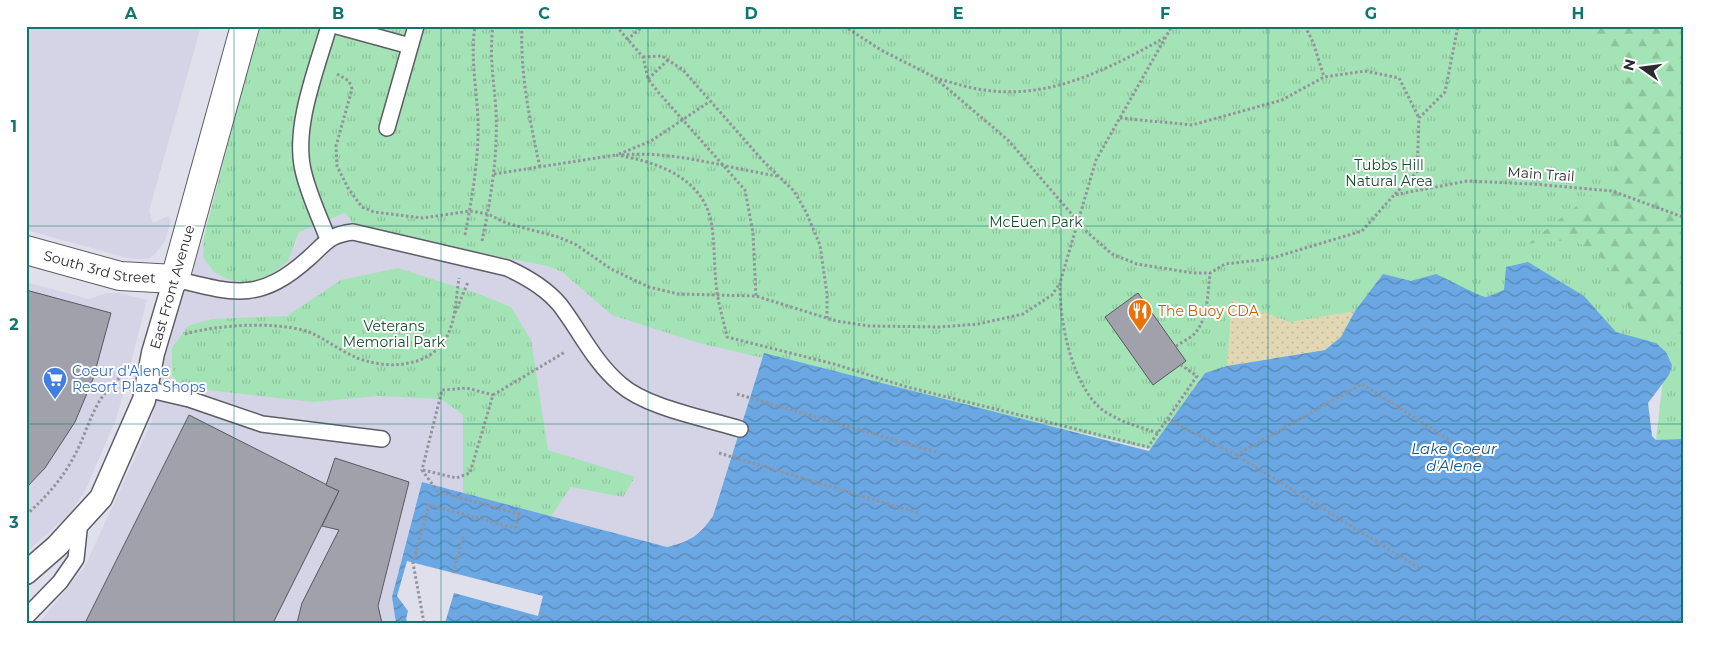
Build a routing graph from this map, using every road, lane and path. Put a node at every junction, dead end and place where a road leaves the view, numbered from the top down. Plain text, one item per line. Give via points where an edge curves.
1 (245, 26) edge
2 (329, 26) edge
3 (337, 26) edge
4 (416, 26) edge
5 (475, 26) edge
6 (493, 26) edge
7 (522, 26) edge
8 (616, 26) edge
9 (644, 26) edge
10 (844, 26) edge
11 (1172, 26) edge
12 (1305, 26) edge
13 (1458, 26) edge
14 (1166, 36) junction
15 (627, 40) junction
16 (410, 46) junction
17 (643, 57) junction
18 (668, 60) junction
19 (317, 69) junction
20 (934, 77) junction
21 (1324, 78) junction
22 (648, 79) junction
23 (709, 102) junction
24 (1120, 118) junction
25 (1419, 118) junction
26 (682, 120) junction
27 (387, 128) dead end
28 (616, 155) junction
29 (540, 168) junction
30 (727, 168) junction
31 (494, 174) junction
32 (779, 176) junction
33 (1394, 195) junction
34 (470, 211) junction
35 (488, 214) junction
36 (1683, 217) edge
37 (1078, 222) junction
38 (328, 238) junction
39 (26, 250) edge
40 (462, 256) junction
41 (478, 261) junction
42 (1210, 273) junction
43 (175, 280) junction
44 (1060, 283) junction
45 (717, 294) junction
46 (756, 296) junction
47 (453, 318) junction
48 (827, 318) junction
49 (584, 340) junction
50 (1176, 346) dead end
51 (153, 353) junction
52 (1181, 364) dead end
53 (146, 390) junction
54 (736, 394) dead end
55 (493, 395) junction
56 (1168, 419) junction
57 (740, 429) dead end
58 (1158, 433) junction
59 (382, 439) dead end
60 (719, 452) dead end
61 (939, 453) dead end
62 (1236, 455) junction
63 (1487, 464) dead end
64 (422, 470) junction
65 (918, 513) dead end
66 (26, 515) edge
67 (80, 521) junction
68 (464, 534) dead end
69 (1420, 569) dead end
70 (26, 573) edge
71 (453, 573) dead end
72 (26, 617) edge
73 (424, 623) edge

1 - 43 street, East Front Avenue
2 - 19 lane
3 - 16 lane
4 - 16 lane
5 - 34 path via 472,71 478,120 478,162
6 - 31 path
7 - 29 path via 522,65
8 - 15 path
9 - 15 path
10 - 20 path via 881,50
11 - 14 path
12 - 21 path
13 - 25 path via 1445,92
14 - 20 path via 1118,63 1070,83 1024,92 984,90
14 - 24 path
15 - 17 path
16 - 27 lane
17 - 18 path via 662,56
17 - 22 path
18 - 22 path
18 - 23 path via 683,70
19 - 34 path via 341,75 349,81 352,89 336,146 338,166 362,207 374,212 424,218
19 - 38 lane via 300,143 303,170
20 - 37 path via 1009,141
21 - 24 path via 1282,100 1192,125
21 - 25 path via 1365,71 1399,78
22 - 26 path
23 - 26 path
23 - 32 path
24 - 37 path via 1096,160
25 - 33 path via 1417,172
26 - 28 path via 651,141
26 - 30 path
28 - 29 path
28 - 30 path via 636,153
28 - 45 path via 655,163 682,177 704,200 712,226
29 - 31 path
30 - 32 path
30 - 46 path via 745,190 750,208
31 - 35 path
32 - 48 path via 794,191 820,245
33 - 36 path, Main Trail via 1468,181 1532,184 1612,191
33 - 42 path via 1362,231 1269,259 1225,264
34 - 35 path
34 - 40 path
35 - 41 path
35 - 45 path via 506,223 576,244 611,269 649,287 678,294
37 - 42 path via 1112,254 1136,264
37 - 44 path
38 - 40 lane via 353,232
38 - 43 lane via 298,268 260,290 239,292
39 - 43 street, South 3rd Street via 120,276
40 - 41 lane
40 - 47 path
41 - 47 path
41 - 49 lane via 507,268 531,279 559,303
42 - 50 path via 1200,325 1195,333
43 - 51 street, East Front Avenue
44 - 48 path via 1052,295 1023,314 978,324 869,326
44 - 58 path via 1059,304 1063,324 1083,386 1103,410 1126,423
45 - 46 path
45 - 58 path via 727,337 834,364 907,387 1148,447
46 - 48 path
47 - 51 path via 447,337 431,354 416,362 371,363 306,331 263,326 202,329 170,338
49 - 55 path
49 - 57 lane via 601,365 642,399
51 - 53 street, East Front Avenue
51 - 66 path via 99,398 72,462 54,490
52 - 56 path via 1197,376
53 - 59 lane via 189,399 262,424
53 - 67 street, East Front Avenue via 101,498
54 - 61 path
55 - 64 path via 470,473 456,478
55 - 64 path via 467,388 442,390
56 - 58 path
56 - 62 path
60 - 65 path
62 - 63 path via 1362,384
62 - 69 path
64 - 73 path via 438,492 520,514 515,528 429,505 414,563
67 - 70 street, East Front Avenue
67 - 72 lane via 76,559 60,582
68 - 71 path

